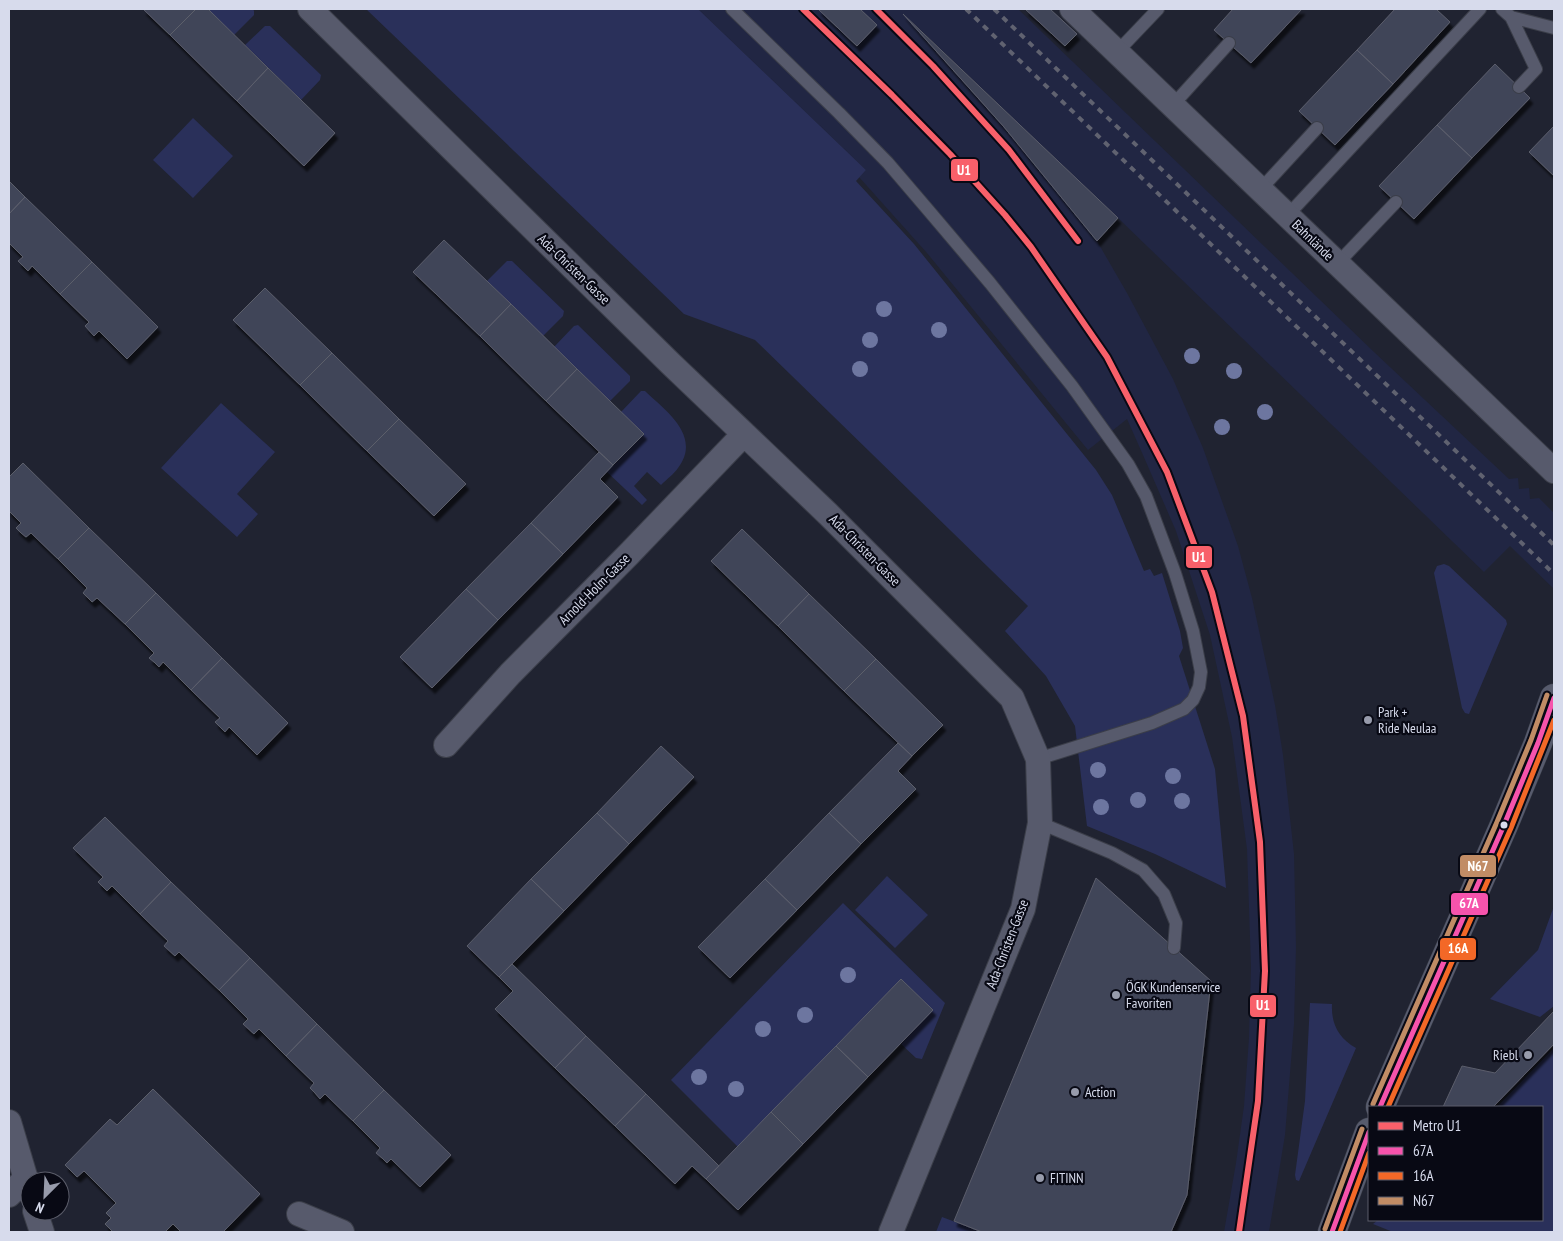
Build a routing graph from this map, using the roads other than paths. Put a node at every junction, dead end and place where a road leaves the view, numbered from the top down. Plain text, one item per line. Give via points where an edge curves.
1 (310, 9) edge
2 (732, 9) edge
3 (1072, 9) edge
4 (1158, 9) edge
5 (1480, 9) edge
6 (1506, 13) edge
7 (1554, 28) edge
8 (1229, 44) dead end
9 (1118, 52) junction
10 (1519, 87) dead end
11 (1172, 106) junction
12 (1316, 128) dead end
13 (1260, 190) junction
14 (1396, 202) dead end
15 (1287, 216) junction
16 (1338, 264) junction
17 (744, 434) junction
18 (1554, 470) edge
19 (1554, 698) edge
20 (446, 745) dead end
21 (1038, 759) junction
22 (1040, 823) junction
23 (1174, 948) dead end
24 (1380, 1106) edge
25 (9, 1122) edge
26 (1368, 1135) edge
27 (24, 1171) edge
28 (298, 1214) dead end
29 (342, 1232) edge
30 (891, 1232) edge
31 (1332, 1232) edge

1 - 17 street, Ada-Christen-Gasse
2 - 21 lane via 839,113 936,218 1078,394 1128,464 1146,496 1193,631 1201,672 1194,700 1184,709 1152,723
3 - 9 street, Bahnlände
4 - 9 lane
5 - 15 lane
6 - 7 lane
6 - 10 lane via 1536,69
8 - 11 lane
9 - 11 street, Bahnlände
11 - 13 street, Bahnlände
12 - 13 lane
13 - 15 street, Bahnlände
14 - 16 lane
15 - 16 street, Bahnlände
16 - 18 street, Bahnlände
17 - 20 street, Arnold-Holm-Gasse via 510,674
17 - 21 street, Ada-Christen-Gasse via 1012,698
19 - 24 main road via 1504,825
21 - 22 street, Ada-Christen-Gasse
22 - 23 lane via 1112,853 1143,870 1164,894 1176,923
22 - 30 street, Ada-Christen-Gasse via 1023,909
25 - 27 street
26 - 31 main road
28 - 29 street

